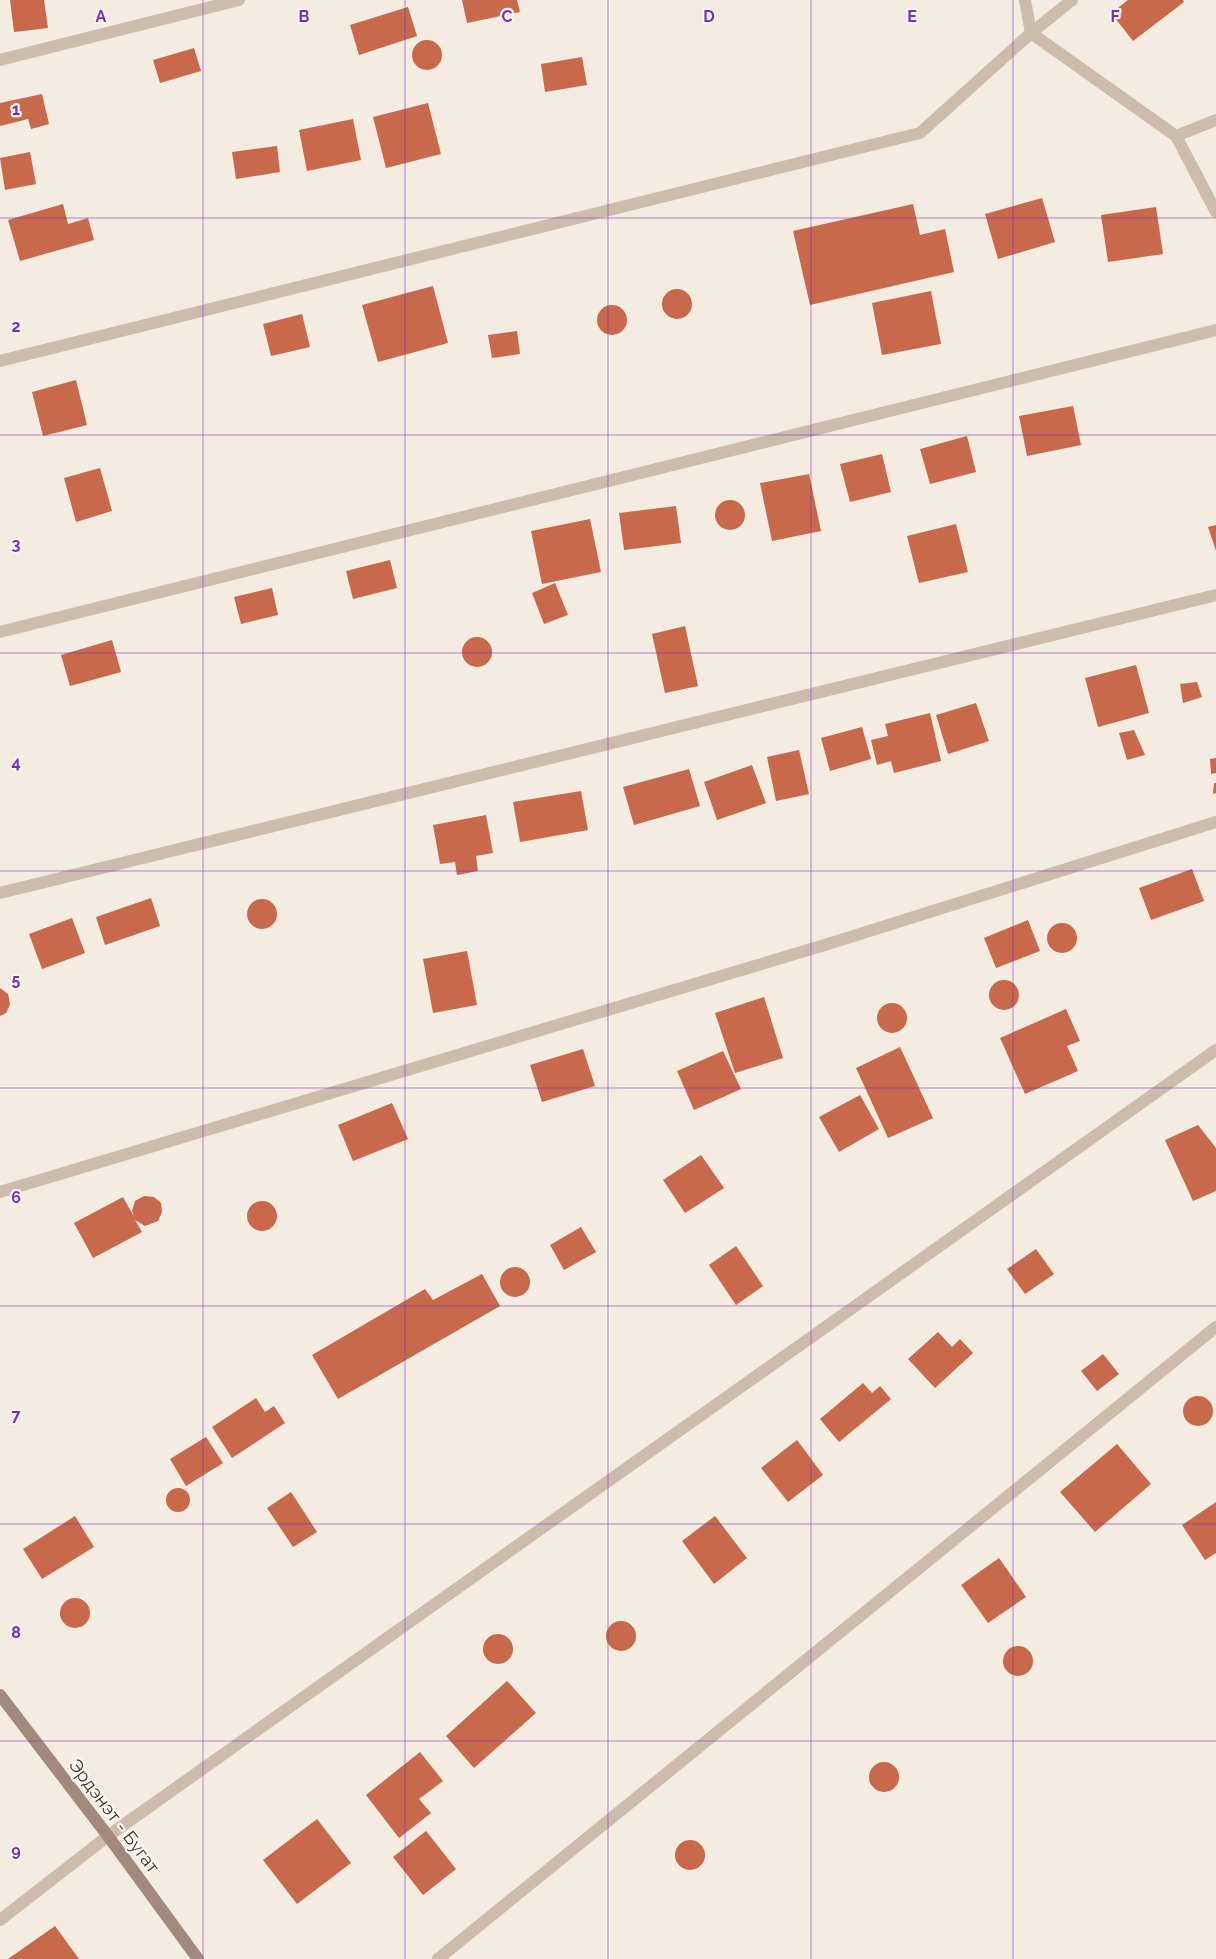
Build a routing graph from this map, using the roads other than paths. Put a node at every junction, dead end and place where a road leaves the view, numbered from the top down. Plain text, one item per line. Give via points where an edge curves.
1 (240, 0) edge
2 (1025, 0) edge
3 (1072, 0) edge
4 (1031, 33) junction
5 (0, 60) edge
6 (1216, 120) edge
7 (1176, 136) junction
8 (1216, 212) edge
9 (1216, 330) edge
10 (0, 362) edge
11 (1216, 595) edge
12 (0, 632) edge
13 (1216, 822) edge
14 (0, 893) edge
15 (1216, 1050) edge
16 (0, 1192) edge
17 (1216, 1327) edge
18 (0, 1695) edge
19 (108, 1836) junction
20 (0, 1920) edge
21 (198, 1959) edge
22 (438, 1959) edge

1 - 5 street
2 - 4 street
3 - 4 street
4 - 7 street
4 - 10 street via 920,133
6 - 7 street
7 - 8 street
9 - 12 street
11 - 14 street
13 - 16 street via 828,944
15 - 19 street
17 - 22 street
18 - 19 street, Эрдэнэт - Бугат
19 - 20 street
19 - 21 street, Эрдэнэт - Бугат

